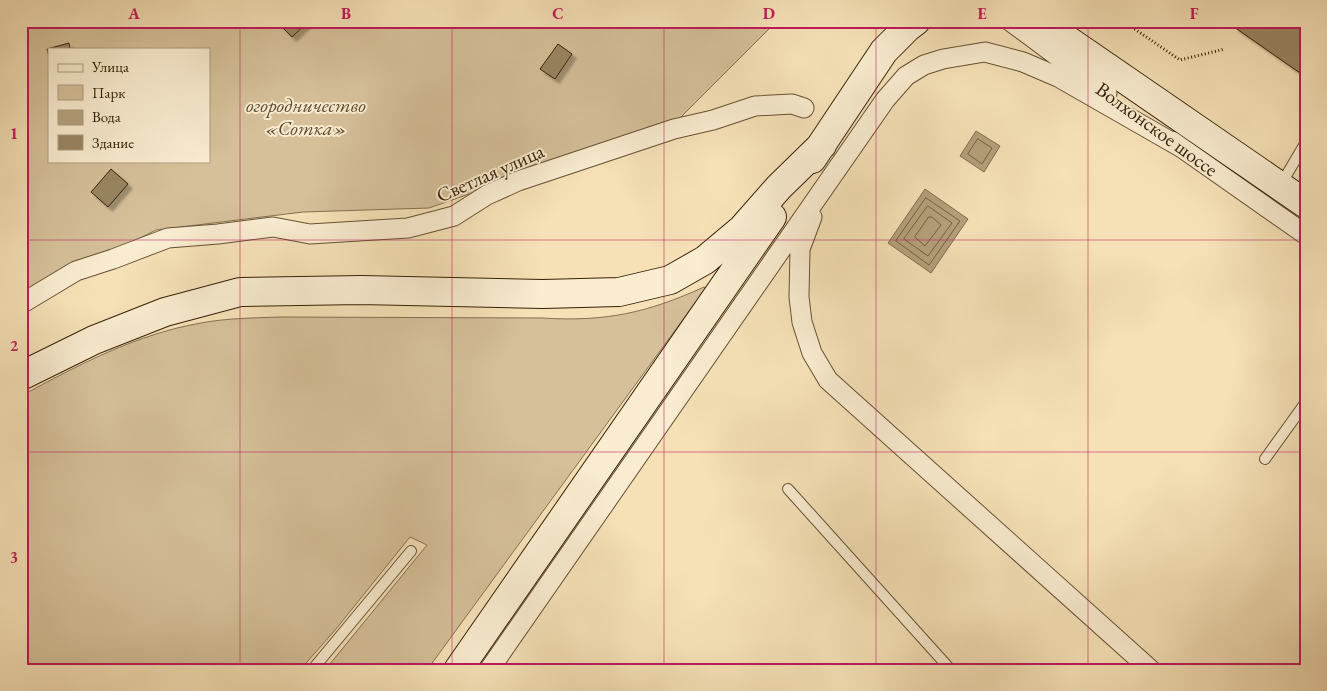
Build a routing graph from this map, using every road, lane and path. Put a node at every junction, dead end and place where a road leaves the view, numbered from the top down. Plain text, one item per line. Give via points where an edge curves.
1 (889, 21) edge
2 (916, 21) edge
3 (1010, 21) edge
4 (1040, 21) edge
5 (1123, 21) edge
6 (1225, 49) dead end
7 (884, 51) junction
8 (804, 108) dead end
9 (1306, 142) edge
10 (822, 145) junction
11 (1182, 148) junction
12 (1280, 187) junction
13 (821, 192) junction
14 (1306, 204) edge
15 (1306, 235) edge
16 (21, 304) edge
17 (21, 376) edge
18 (1306, 402) edge
19 (1265, 459) dead end
20 (788, 489) dead end
21 (411, 551) dead end
22 (312, 670) edge
23 (458, 670) edge
24 (488, 670) edge
25 (951, 670) edge
26 (1151, 670) edge

1 - 7 main road
2 - 7 main road
3 - 11 street, Волхонское шоссе
4 - 12 main road, Волхонское шоссе
5 - 6 path via 1180,60
7 - 10 main road
8 - 16 street, Светлая улица via 792,104 755,106 674,129 518,181 487,195 454,216 408,228 310,234 273,227 168,238 76,271
9 - 12 lane
10 - 17 main road via 742,229 705,260 670,280 619,292 240,292 156,315 94,340
10 - 23 main road
11 - 13 street via 1032,65 985,52 964,54 933,62 906,76 885,100
11 - 15 street, Волхонское шоссе
12 - 14 main road, Волхонское шоссе
13 - 24 street
13 - 26 street via 800,249 799,297 802,322 812,353 828,380
18 - 19 lane
20 - 25 lane
21 - 22 lane

